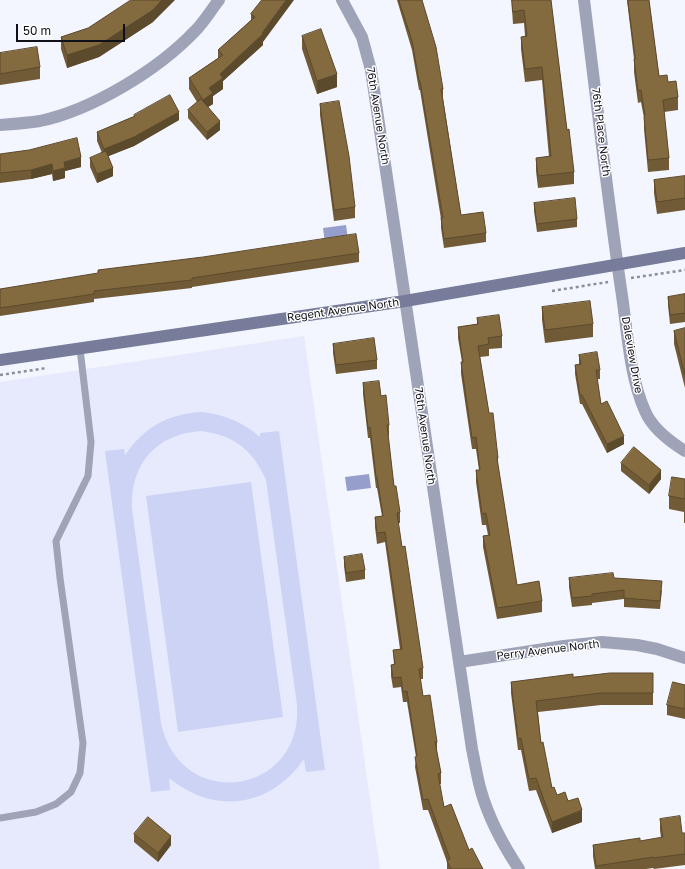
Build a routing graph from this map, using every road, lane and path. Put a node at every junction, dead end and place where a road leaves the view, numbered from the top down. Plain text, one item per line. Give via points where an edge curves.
1 (220, 0) edge
2 (342, 0) edge
3 (584, 0) edge
4 (0, 125) edge
5 (685, 253) edge
6 (618, 265) junction
7 (405, 301) junction
8 (80, 348) junction
9 (0, 360) edge
10 (685, 451) edge
11 (685, 658) edge
12 (459, 662) junction
13 (0, 818) edge
14 (519, 869) edge

1 - 4 street via 195,31 169,54 106,96 41,120
2 - 7 street, 76th Avenue North via 362,37 371,70
3 - 6 street, 76th Place North
5 - 6 street, Regent Avenue North
6 - 7 street, Regent Avenue North
6 - 10 street, Daleview Drive via 634,378 641,402 655,426
7 - 8 street, Regent Avenue North
7 - 12 street, 76th Avenue North
8 - 9 street, Regent Avenue North
8 - 13 lane via 91,442 88,476 56,541 83,743 80,773 71,792 56,804 36,812
11 - 12 street, Perry Avenue North via 638,645 602,642
12 - 14 street, 76th Avenue North via 481,791 502,843

